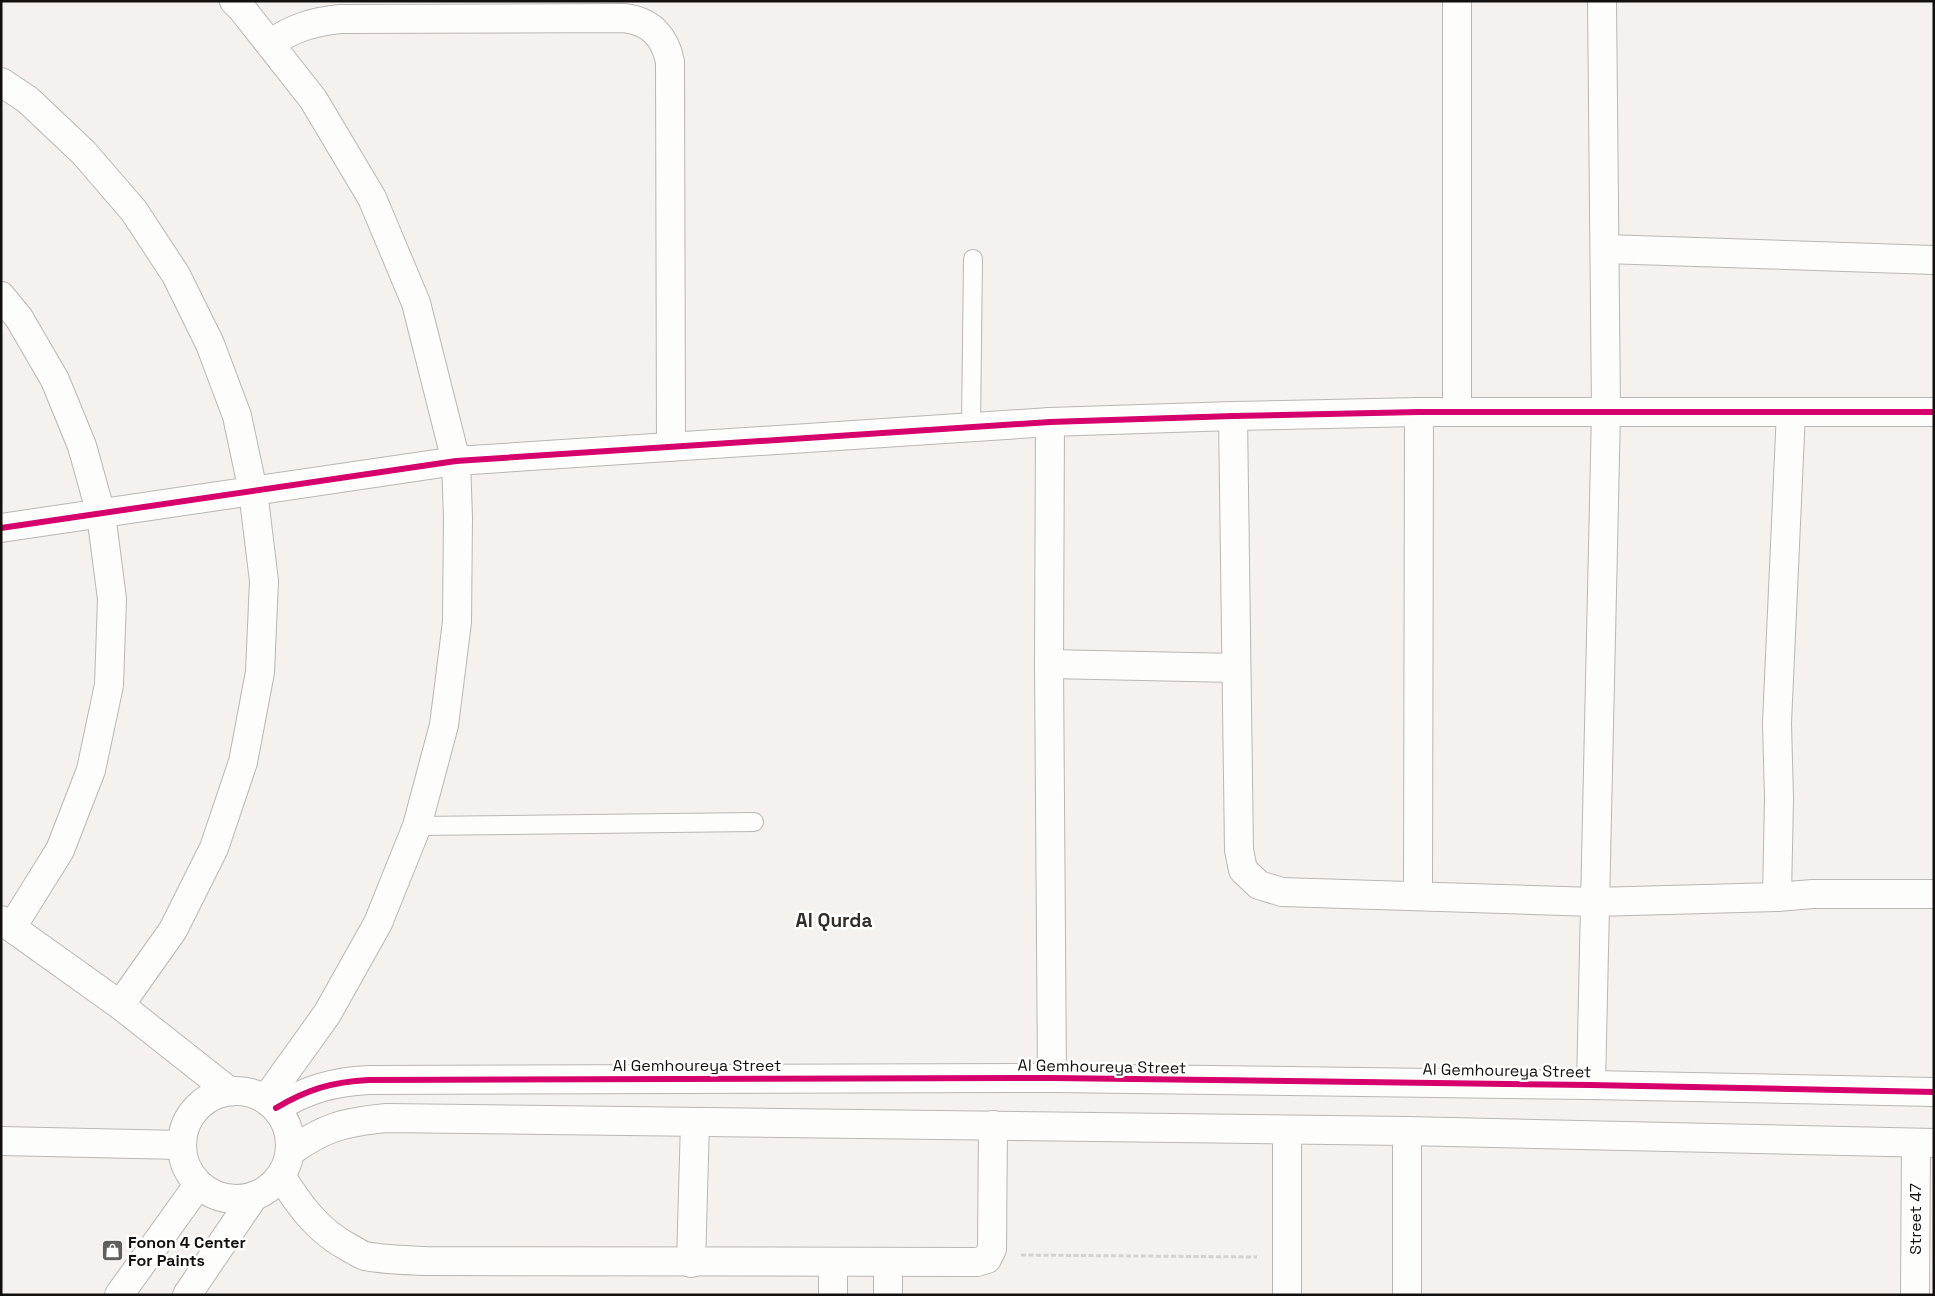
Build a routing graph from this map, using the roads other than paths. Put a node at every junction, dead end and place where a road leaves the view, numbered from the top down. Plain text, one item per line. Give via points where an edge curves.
1 (234, 1) edge
2 (1457, 1) edge
3 (1602, 1) edge
4 (636, 10) edge
5 (270, 44) junction
6 (1, 82) edge
7 (1605, 249) junction
8 (973, 259) dead end
9 (1934, 260) edge
10 (1, 296) edge
11 (1419, 412) junction
12 (1457, 412) junction
13 (1606, 412) junction
14 (1791, 412) junction
15 (1934, 412) edge
16 (1233, 416) junction
17 (1050, 422) junction
18 (971, 427) junction
19 (672, 447) junction
20 (456, 461) junction
21 (253, 491) junction
22 (101, 514) junction
23 (1, 528) edge
24 (1049, 664) junction
25 (1236, 668) junction
26 (754, 822) dead end
27 (417, 826) junction
28 (1934, 894) edge
29 (1418, 896) junction
30 (1776, 897) junction
31 (1594, 902) junction
32 (6, 924) edge
33 (120, 1004) junction
34 (1052, 1078) junction
35 (1591, 1085) junction
36 (229, 1090) junction
37 (1934, 1092) edge
38 (271, 1103) junction
39 (695, 1122) junction
40 (992, 1125) junction
41 (1287, 1130) junction
42 (1407, 1131) junction
43 (1, 1141) edge
44 (1925, 1143) edge
45 (181, 1145) junction
46 (285, 1164) junction
47 (198, 1185) junction
48 (254, 1196) junction
49 (691, 1262) junction
50 (833, 1262) junction
51 (888, 1262) junction
52 (119, 1295) edge
53 (187, 1295) edge
54 (833, 1295) edge
55 (888, 1295) edge
56 (1287, 1295) edge
57 (1407, 1295) edge
58 (1915, 1295) edge

1 - 5 street
2 - 12 street
3 - 7 street
4 - 5 street via 624,18 318,21 297,28
4 - 19 street via 656,31 668,50 670,62
5 - 20 street via 313,99 372,198 416,303
6 - 21 street via 28,100 84,153 134,211 176,275 210,344 237,416
7 - 9 street
7 - 13 street
8 - 18 lane
10 - 22 street via 19,318 55,380 82,446
11 - 12 street
11 - 16 street
11 - 29 street
12 - 13 street
13 - 14 street
13 - 31 street
14 - 15 street
14 - 30 street via 1776,723 1779,798
16 - 17 street
16 - 25 street
17 - 18 street
17 - 24 street
18 - 19 street
19 - 20 street
20 - 21 street
20 - 27 street via 457,622 444,725
21 - 22 street
21 - 33 street via 264,581 260,672 243,762 214,848 172,930
22 - 23 street
22 - 32 street via 112,599 109,685 92,770 60,850
24 - 25 street
24 - 34 street
25 - 29 street via 1239,850 1243,870 1259,886 1282,892
26 - 27 lane
27 - 38 street via 378,923 327,1014
28 - 30 street
29 - 31 street
30 - 31 street
31 - 35 street
32 - 33 street
33 - 36 street
34 - 35 street, Al Gemhoureya Street
34 - 38 street, Al Gemhoureya Street via 369,1080 320,1086
35 - 37 street, Al Gemhoureya Street
36 - 38 street via 248,1092
36 - 45 street via 200,1103 183,1129
38 - 46 street via 285,1121 290,1136
39 - 40 street
39 - 46 street via 358,1120 310,1137
39 - 49 street
40 - 41 street
40 - 51 street via 992,1249 987,1259 977,1262
41 - 42 street
41 - 56 street
42 - 44 street
42 - 57 street
43 - 45 street
44 - 58 street, Street 47
45 - 47 street via 183,1160
46 - 48 street via 264,1192
46 - 49 street via 296,1201 338,1242 363,1255 426,1262
47 - 48 street via 225,1198
47 - 52 street
48 - 53 street
49 - 50 street
50 - 51 street
50 - 54 street
51 - 55 street

